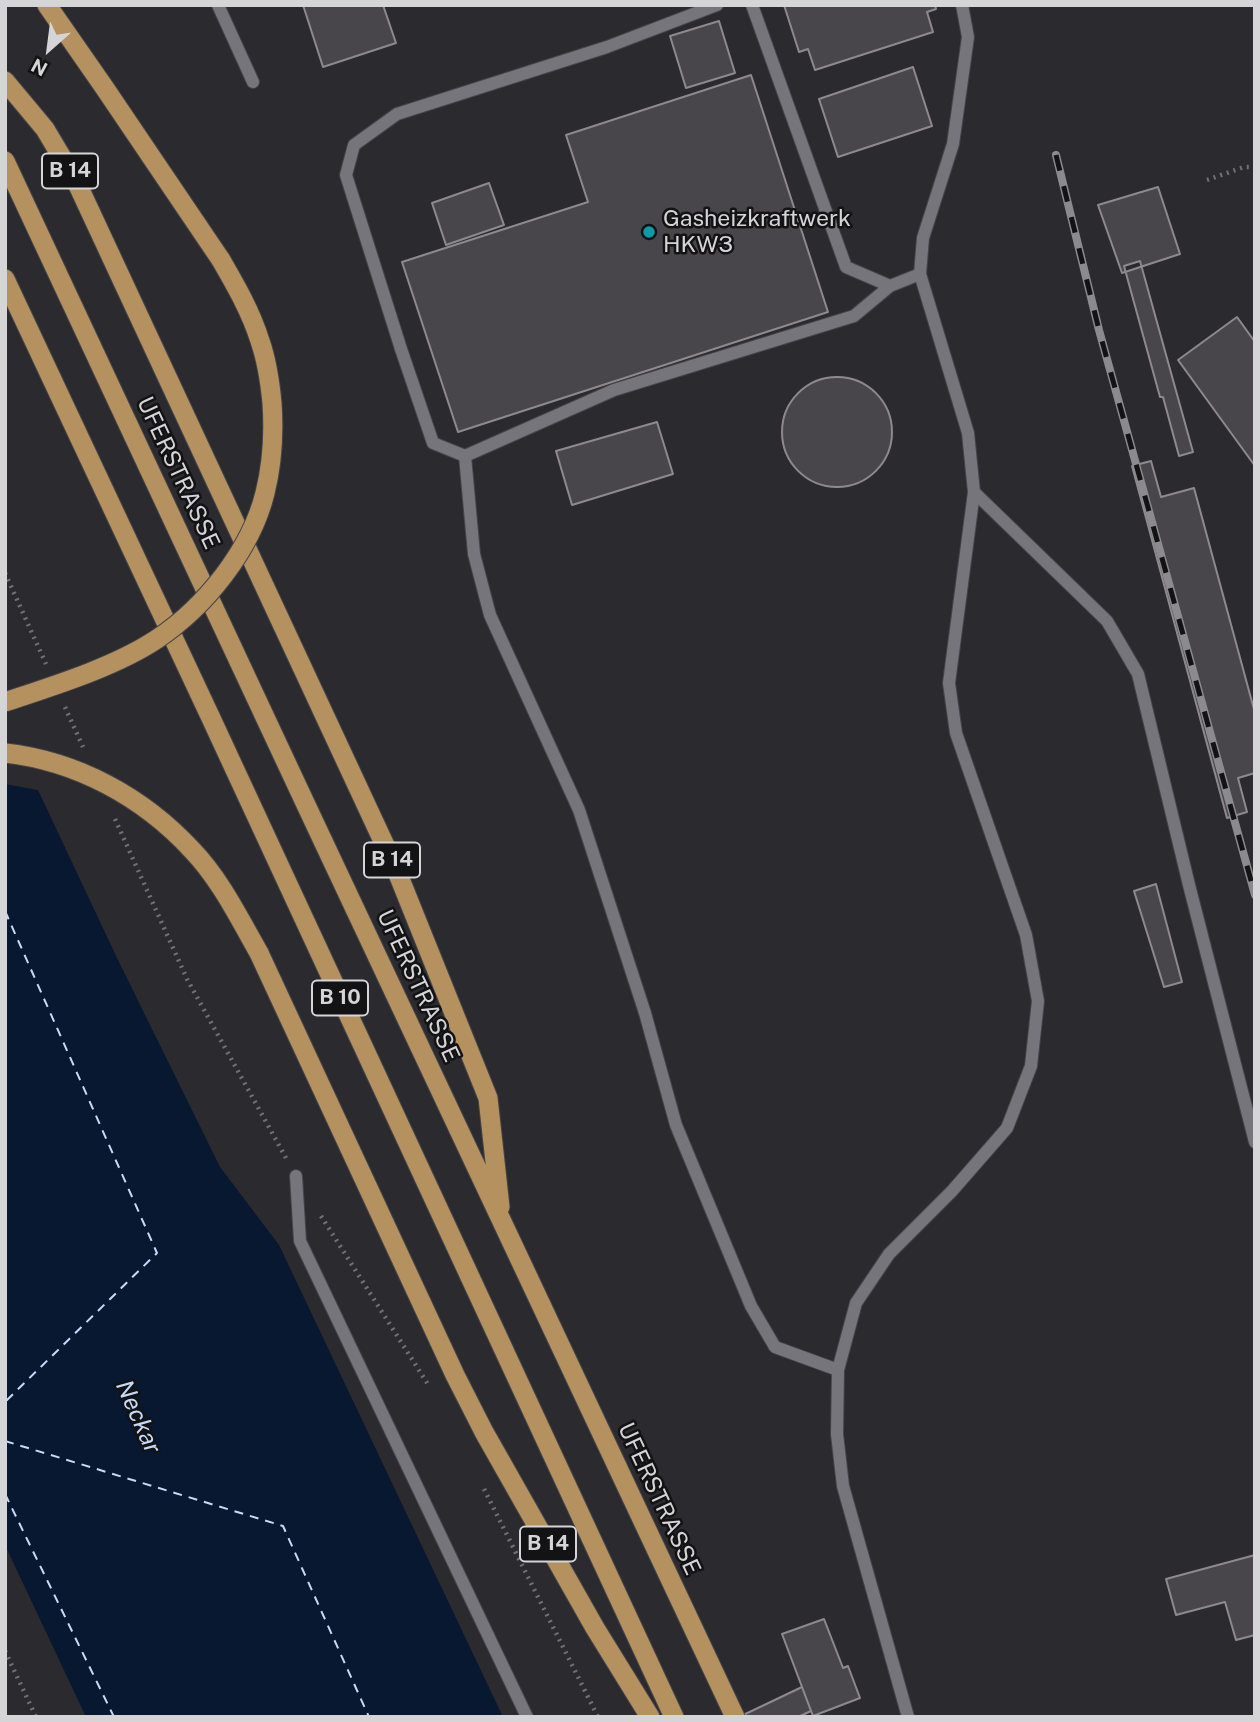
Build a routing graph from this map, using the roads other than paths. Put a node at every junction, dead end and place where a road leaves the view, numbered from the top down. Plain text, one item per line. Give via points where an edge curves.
1 (47, 5) edge
2 (218, 5) edge
3 (717, 5) edge
4 (752, 5) edge
5 (962, 5) edge
6 (5, 80) edge
7 (253, 82) dead end
8 (5, 161) edge
9 (920, 274) junction
10 (5, 279) edge
11 (890, 286) junction
12 (465, 456) junction
13 (974, 492) junction
14 (5, 702) edge
15 (5, 753) edge
16 (1255, 1142) edge
17 (296, 1176) road end
18 (502, 1226) junction
19 (838, 1370) junction
20 (527, 1717) edge
21 (650, 1717) edge
22 (674, 1717) edge
23 (735, 1717) edge
24 (908, 1717) edge

1 - 14 highway, bridge via 239,293 267,365 273,421 265,493 256,520 237,556 191,613 156,640 123,657
2 - 7 lane
3 - 12 lane via 607,47 397,114 354,145 346,175 433,443
4 - 11 lane via 846,267
5 - 9 lane via 968,37 953,144 923,238
6 - 18 highway, B 14 via 45,129 76,181 396,869 488,1098
8 - 18 highway, UFERSTRASSE / B 10
9 - 11 lane
9 - 13 lane via 968,433
10 - 22 highway, B 10
11 - 12 lane via 854,316 614,390
12 - 19 lane via 474,554 490,615 579,810 676,1125 751,1306 775,1347
13 - 16 lane via 1107,621 1138,674
13 - 19 lane via 949,682 956,733 1026,935 1038,1001 1031,1066 1007,1128 889,1254 856,1303
15 - 21 highway, B 14, bridge via 65,766 118,789 155,814 193,851 223,891 259,953 484,1432
17 - 20 lane via 300,1241
18 - 23 highway, UFERSTRASSE / B 10
19 - 24 lane via 837,1434 843,1486

